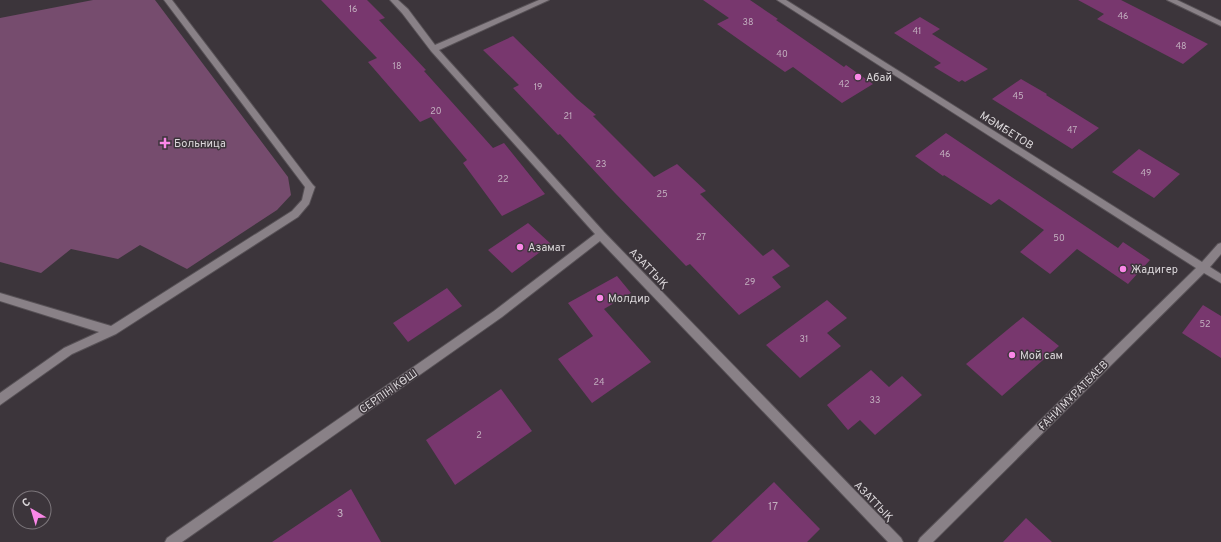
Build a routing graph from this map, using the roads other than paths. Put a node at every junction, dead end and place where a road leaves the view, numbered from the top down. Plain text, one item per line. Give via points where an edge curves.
1 (168, 0) edge
2 (394, 0) edge
3 (545, 0) edge
4 (780, 0) edge
5 (1171, 0) edge
6 (1221, 24) edge
7 (434, 48) junction
8 (601, 235) junction
9 (1221, 247) edge
10 (1203, 268) junction
11 (1221, 279) edge
12 (0, 297) edge
13 (112, 331) junction
14 (0, 400) edge
15 (171, 542) edge
16 (897, 542) edge
17 (924, 542) edge

1 - 13 street via 310,187 306,201 295,214
2 - 7 street, АЗАТТЫҚ
3 - 7 street
4 - 10 street, МӘМБЕТОВ
5 - 6 street
7 - 8 street, АЗАТТЫҚ
8 - 15 street, СЕРПІН КӨШ via 498,314
8 - 16 street, АЗАТТЫҚ
9 - 10 street, ҒАНИ МҰРАТБАЕВ
10 - 11 street, МӘМБЕТОВ
10 - 17 street, ҒАНИ МҰРАТБАЕВ
12 - 13 street
13 - 14 street via 68,351

